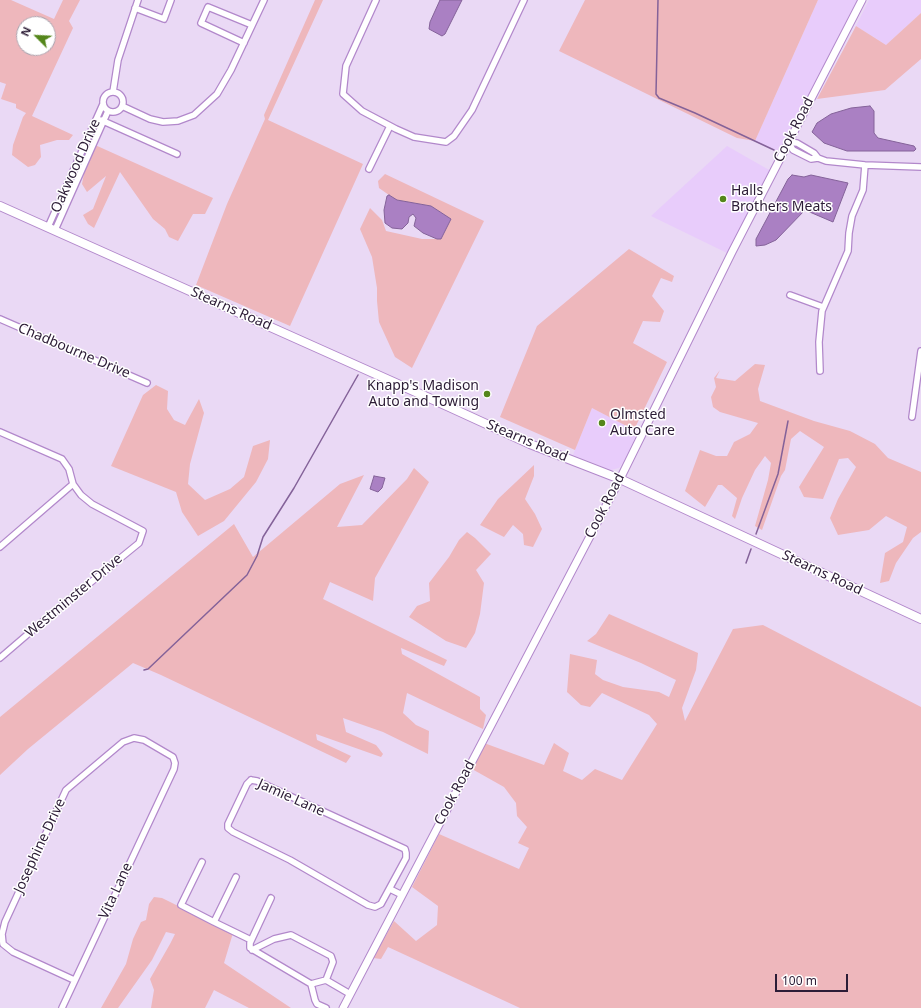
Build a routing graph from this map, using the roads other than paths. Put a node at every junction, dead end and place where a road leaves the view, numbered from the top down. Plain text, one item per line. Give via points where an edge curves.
1 (138, 0) edge
2 (171, 0) edge
3 (264, 0) edge
4 (376, 0) edge
5 (524, 0) edge
6 (862, 0) edge
7 (136, 8) junction
8 (252, 25) junction
9 (244, 43) junction
10 (114, 92) junction
11 (103, 104) junction
12 (122, 106) junction
13 (108, 111) junction
14 (97, 118) junction
15 (104, 121) junction
16 (390, 126) junction
17 (788, 142) junction
18 (177, 154) dead end
19 (865, 165) junction
20 (921, 167) edge
21 (369, 169) dead end
22 (0, 206) edge
23 (51, 229) junction
24 (790, 295) dead end
25 (823, 306) junction
26 (0, 320) edge
27 (921, 350) edge
28 (820, 371) dead end
29 (147, 383) dead end
30 (912, 416) dead end
31 (0, 432) edge
32 (620, 478) junction
33 (73, 484) junction
34 (0, 547) edge
35 (921, 619) edge
36 (0, 658) edge
37 (171, 775) joint
38 (202, 862) dead end
39 (236, 877) dead end
40 (390, 889) junction
41 (402, 895) junction
42 (271, 898) dead end
43 (214, 922) junction
44 (251, 940) junction
45 (252, 950) junction
46 (74, 980) junction
47 (326, 980) junction
48 (311, 984) junction
49 (350, 994) junction
50 (62, 1008) edge
51 (326, 1008) edge
52 (343, 1008) edge

1 - 7 street
2 - 7 street via 164,19
3 - 8 street
4 - 16 street via 346,66 343,94 362,112
5 - 16 street via 472,110 454,136 446,142 414,137
6 - 17 street, Cook Road
7 - 10 street via 118,60
8 - 9 street
8 - 9 street via 208,6 201,23
9 - 12 street via 217,94 194,115 178,121 163,122
10 - 11 street via 105,96
10 - 12 street via 122,97
11 - 13 street
11 - 14 street, Oakwood Drive
12 - 13 street via 118,112
13 - 15 street, Oakwood Drive
14 - 15 street
14 - 23 street, Oakwood Drive
15 - 18 street
15 - 23 street, Oakwood Drive
16 - 21 street
17 - 19 street via 797,143 826,161
17 - 32 street, Cook Road
19 - 20 street
19 - 25 street via 863,190 852,216 848,251
22 - 23 main road, Stearns Road
23 - 32 main road, Stearns Road via 530,444
24 - 25 street
25 - 28 street via 819,342
26 - 29 street, Chadbourne Drive
27 - 30 street
31 - 33 street via 62,459 69,469
32 - 35 main road, Stearns Road
32 - 41 street, Cook Road
33 - 34 street
33 - 36 street, Westminster Drive via 92,504 143,532 139,543
37 - 46 street, Vita Lane
37 - 46 street, Josephine Drive via 175,763 173,757 144,740 134,738 123,742 66,790 5,922 2,934 3,944 13,952
38 - 43 street via 181,905
39 - 43 street
40 - 40 street, Jamie Lane via 381,904 372,906 290,860 233,832 228,828 228,824 247,784 251,780 257,781 401,846 405,849 406,858
40 - 41 street
41 - 49 street, Cook Road
42 - 44 street
43 - 44 street
44 - 45 street
45 - 47 street via 291,934 331,956 333,962
45 - 48 street
46 - 50 street, Vita Lane
47 - 48 street
47 - 49 street
48 - 51 street via 317,1004
49 - 52 street, Cook Road

